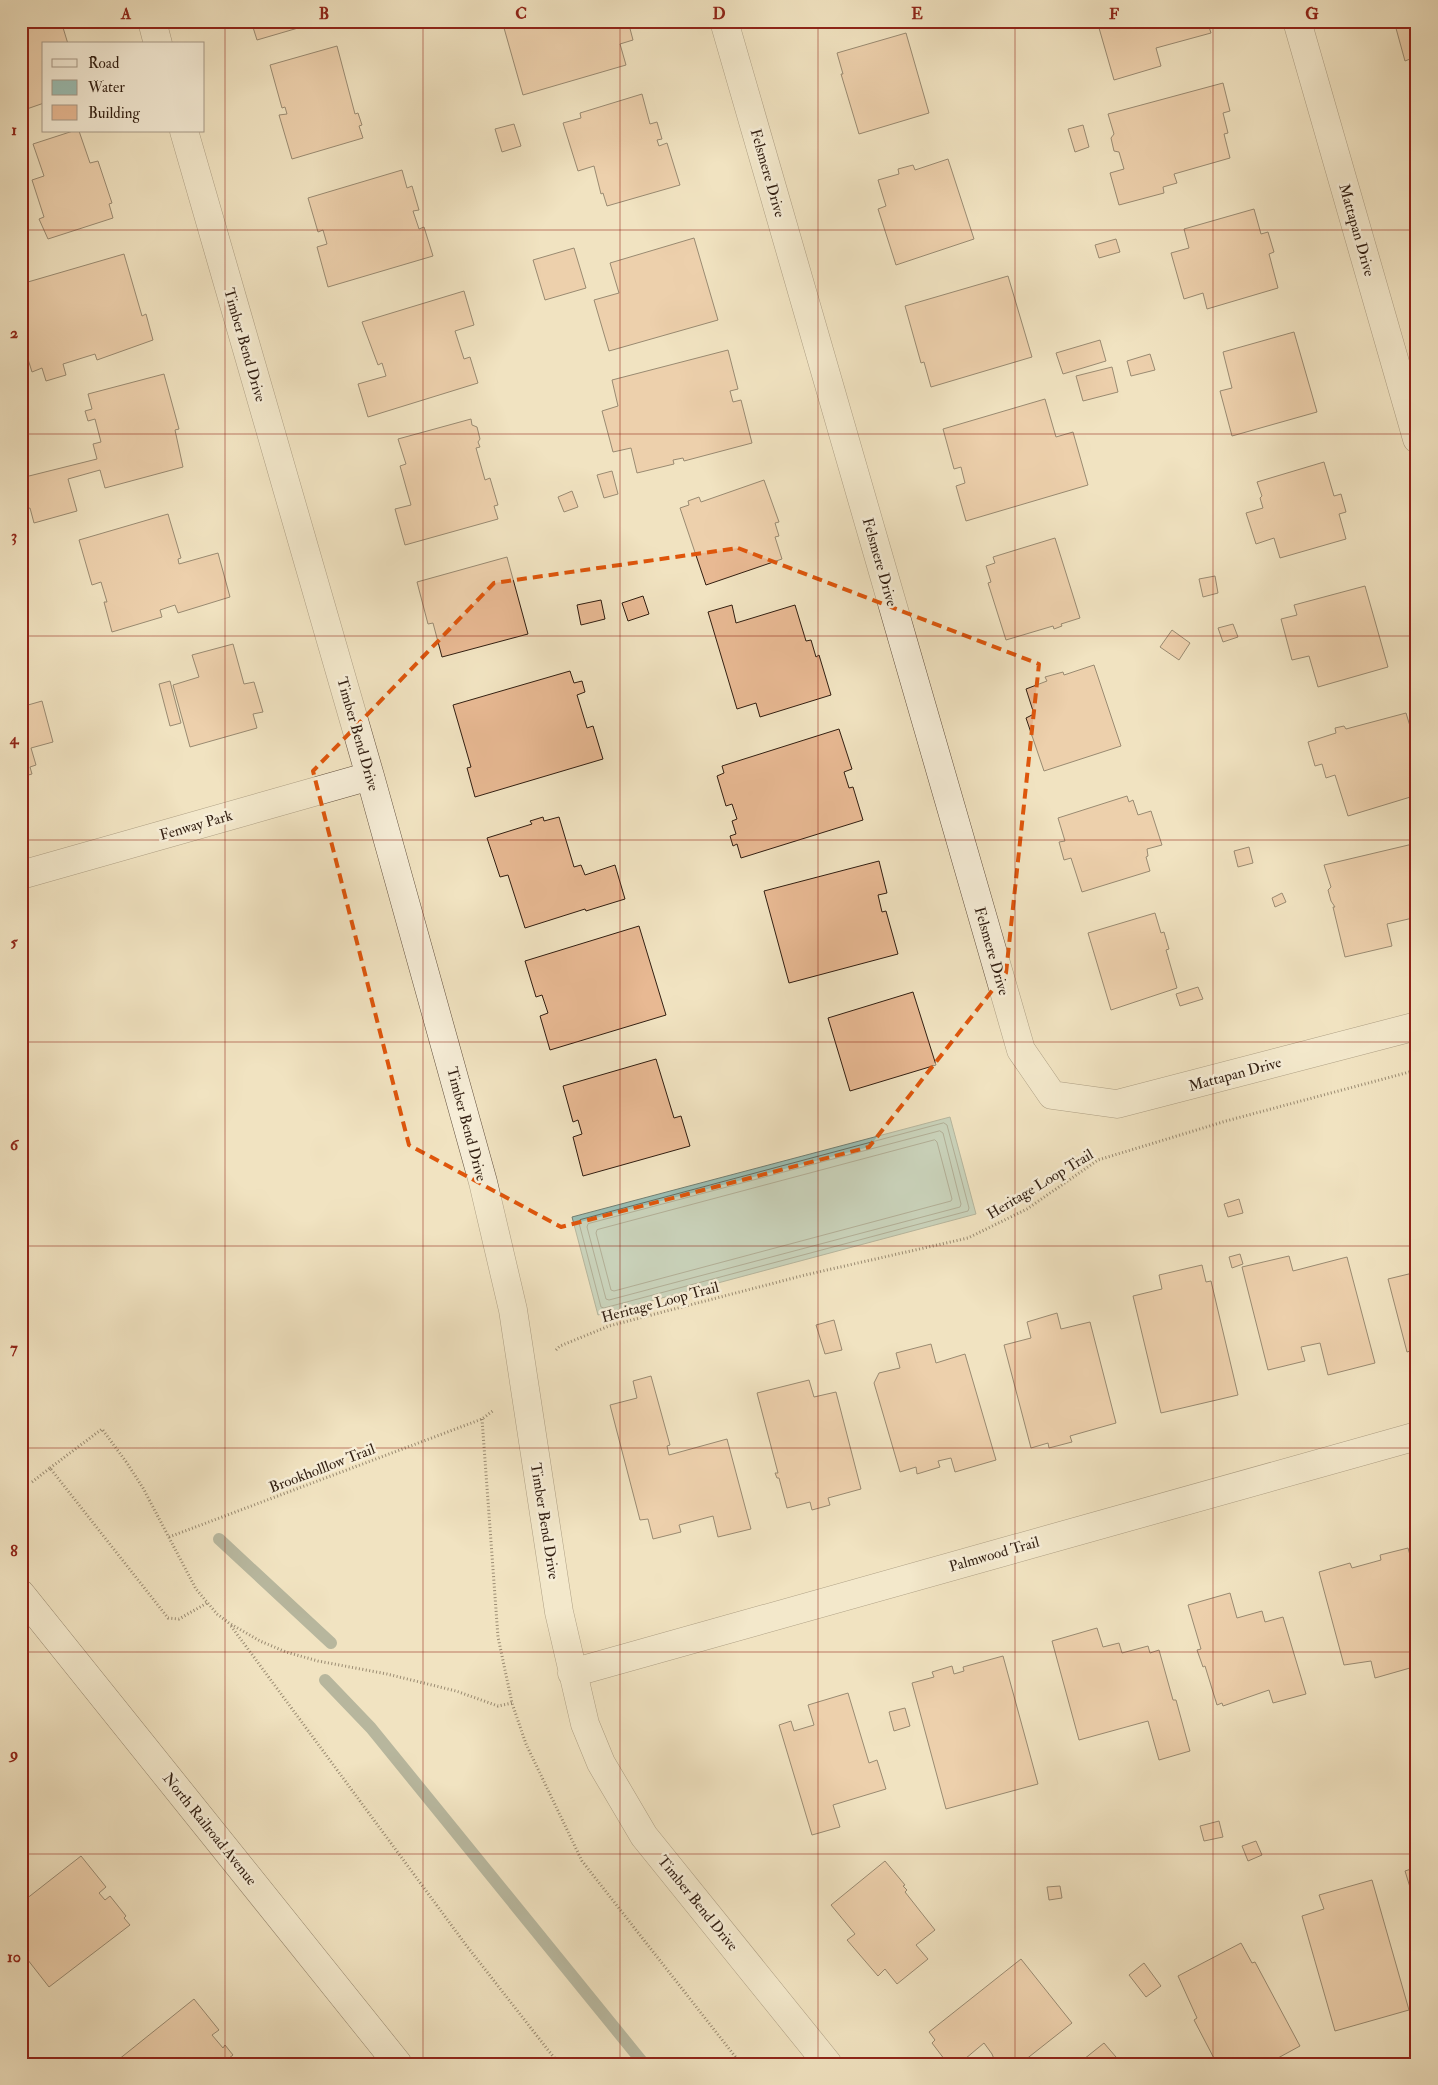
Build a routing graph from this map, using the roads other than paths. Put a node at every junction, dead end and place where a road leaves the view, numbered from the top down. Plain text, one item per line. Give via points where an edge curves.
1 (152, 21) edge
2 (724, 21) edge
3 (1297, 21) edge
4 (157, 42) edge
5 (184, 132) edge
6 (1417, 439) edge
7 (370, 776) junction
8 (21, 875) edge
9 (1417, 1026) edge
10 (1052, 1095) joint
11 (1417, 1436) edge
12 (21, 1594) edge
13 (572, 1672) junction
14 (398, 2064) edge
15 (828, 2064) edge

1 - 4 street
2 - 10 street, Felsmere Drive via 1021,1050
3 - 6 street, Mattapan Drive
5 - 7 street, Timber Bend Drive
7 - 8 street, Fenway Park
7 - 13 street, Timber Bend Drive via 483,1182 513,1310 559,1612
9 - 10 street, Mattapan Drive via 1117,1104
11 - 13 street, Palmwood Trail
12 - 14 street, North Railroad Avenue
13 - 15 street, Timber Bend Drive via 601,1763 644,1836

